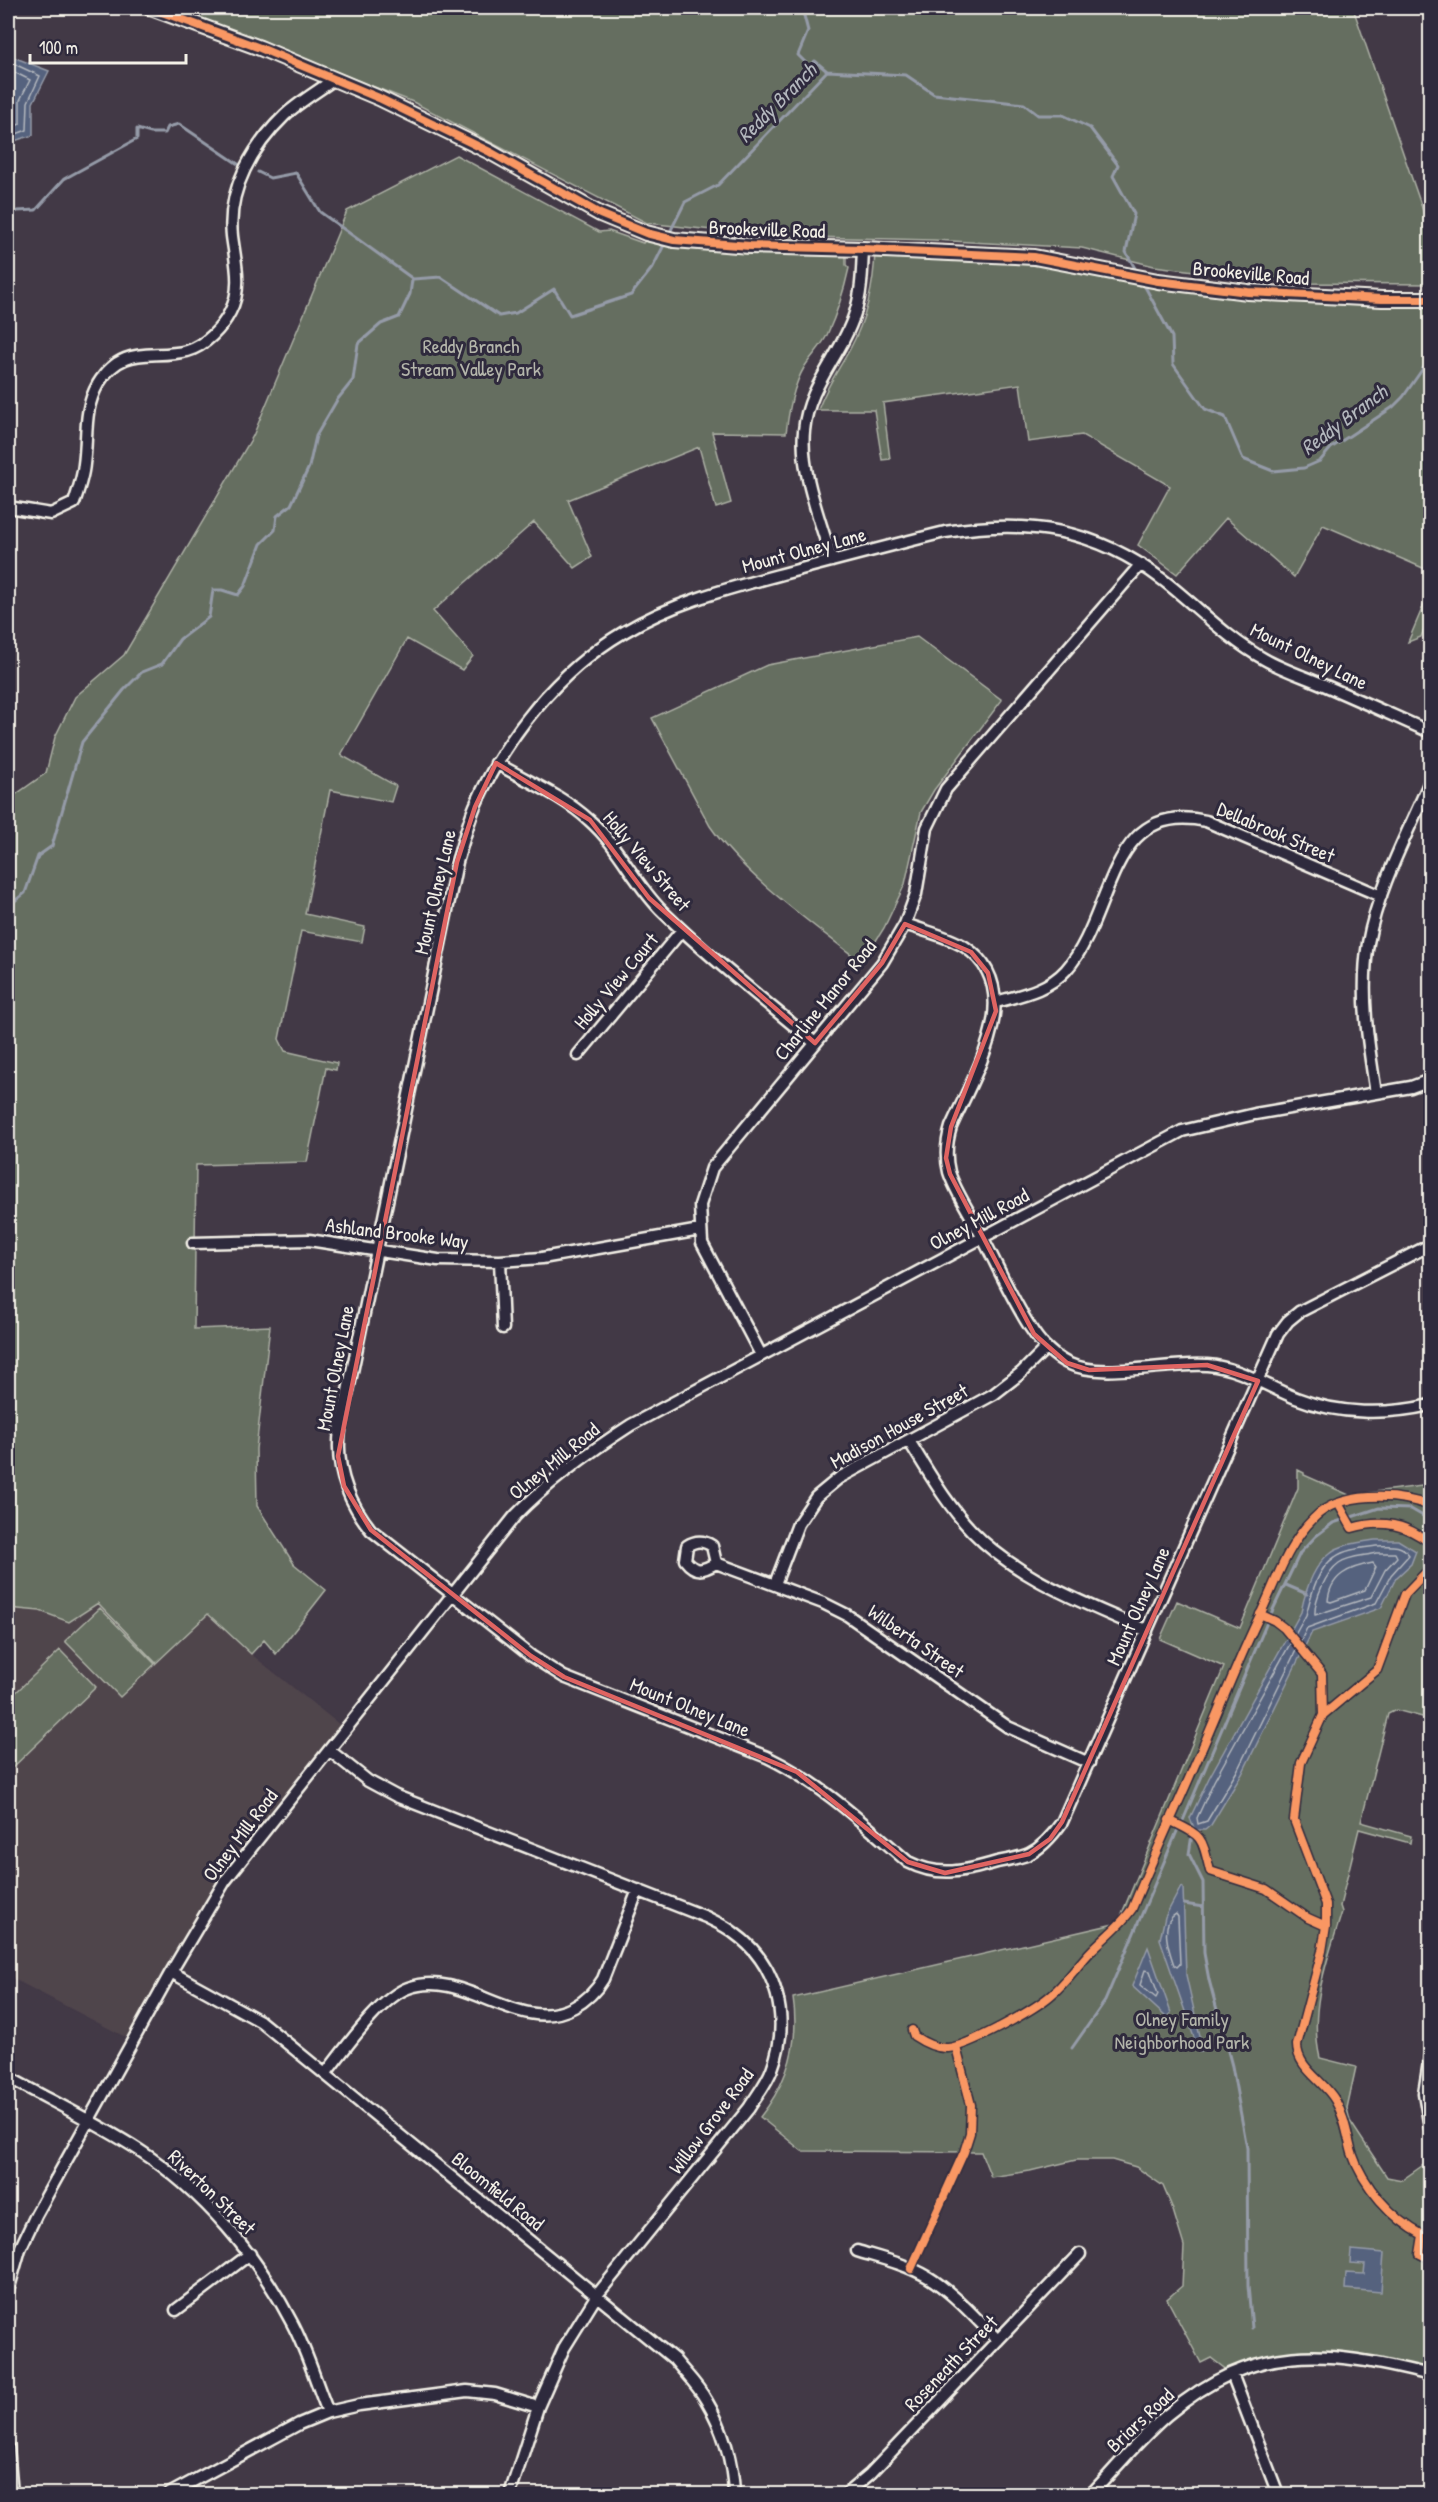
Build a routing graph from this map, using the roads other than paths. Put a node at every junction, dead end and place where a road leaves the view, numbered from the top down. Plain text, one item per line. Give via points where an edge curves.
1 (151, 8) edge
2 (333, 80) junction
3 (863, 249) junction
4 (1431, 299) edge
5 (8, 507) edge
6 (832, 561) junction
7 (1141, 564) junction
8 (1431, 732) edge
9 (496, 764) junction
10 (1431, 781) edge
11 (1381, 896) junction
12 (905, 924) junction
13 (682, 930) junction
14 (996, 1002) junction
15 (815, 1043) junction
16 (578, 1055) dead end
17 (1431, 1080) edge
18 (1376, 1093) junction
19 (700, 1230) junction
20 (983, 1237) junction
21 (193, 1243) dead end
22 (1431, 1245) edge
23 (376, 1249) junction
24 (500, 1261) junction
25 (503, 1328) dead end
26 (1046, 1348) junction
27 (761, 1355) junction
28 (1258, 1381) junction
29 (1431, 1405) edge
30 (909, 1441) junction
31 (716, 1563) dead end
32 (775, 1584) junction
33 (452, 1594) junction
34 (1147, 1630) junction
35 (329, 1750) junction
36 (1089, 1763) junction
37 (638, 1890) junction
38 (171, 1972) junction
39 (1431, 2056) edge
40 (326, 2073) junction
41 (8, 2077) edge
42 (89, 2121) junction
43 (1431, 2128) edge
44 (857, 2251) dead end
45 (250, 2254) junction
46 (1080, 2254) dead end
47 (8, 2291) edge
48 (597, 2295) junction
49 (176, 2310) dead end
50 (998, 2340) junction
51 (1232, 2374) junction
52 (1431, 2375) edge
53 (538, 2407) junction
54 (328, 2412) junction
55 (8, 2446) edge
56 (12, 2494) edge
57 (169, 2494) edge
58 (510, 2494) edge
59 (734, 2494) edge
60 (846, 2494) edge
61 (1091, 2494) edge
62 (1278, 2494) edge

1 - 2 street, Brookeville Road
2 - 3 street, Brookeville Road via 490,152 617,223 652,235 738,246
2 - 5 street via 287,113 249,159 231,215 238,284 231,311 213,335 187,351 131,356 106,372 97,385 85,425 84,464 74,503 51,514
3 - 4 street, Brookeville Road via 1034,257 1158,281 1248,292
3 - 6 street via 855,313 815,388 804,431 807,472
6 - 7 street, Mount Olney Lane via 945,532 1011,525 1080,535
6 - 9 street, Mount Olney Lane via 709,594 623,632 548,694
7 - 8 street, Mount Olney Lane via 1237,642 1265,659
7 - 12 street, Charline Manor Road via 946,789 927,828 916,894
9 - 13 street, Holly View Street via 590,820 649,898
9 - 23 street, Mount Olney Lane via 475,807 457,862
10 - 11 street
11 - 14 street, Dellabrook Street via 1206,821 1166,819 1138,835 1122,855 1083,945 1067,969 1036,990
11 - 18 street via 1368,943 1364,987 1366,1034
12 - 14 street via 971,952 988,973
12 - 15 street, Charline Manor Road via 882,963
13 - 15 street, Holly View Street
13 - 16 street, Holly View Court
14 - 20 street via 991,1034 947,1141 946,1158 950,1174
15 - 19 street, Charline Manor Road via 715,1162 702,1193
17 - 18 street, Olney Mill Road
18 - 20 street, Olney Mill Road via 1182,1131
19 - 24 street, Ashland Brooke Way via 542,1258
19 - 27 street, Charline Manor Road via 706,1254
20 - 26 street via 1034,1334
20 - 27 street, Olney Mill Road
21 - 23 street, Ashland Brooke Way via 309,1240
22 - 28 street, Mount Olney Lane via 1299,1312 1278,1334
23 - 24 street, Ashland Brooke Way via 438,1260
23 - 33 street, Mount Olney Lane via 339,1438 344,1486 371,1530
24 - 25 street
26 - 28 street via 1067,1363 1089,1370 1207,1365 1231,1369
26 - 30 street, Madison House Street via 994,1394
27 - 33 street, Olney Mill Road via 631,1425 555,1479 515,1516
28 - 29 street via 1299,1399 1349,1411 1380,1413
28 - 34 street, Mount Olney Lane
30 - 32 street, Madison House Street via 839,1478 816,1497 798,1524
30 - 34 street via 951,1507 996,1553 1042,1584
31 - 32 street, Wilberta Street
32 - 36 street, Wilberta Street via 847,1615 1008,1727
33 - 35 street, Olney Mill Road
33 - 36 street, Mount Olney Lane via 564,1677 797,1772 918,1867 962,1872 1029,1854 1050,1839 1062,1822
34 - 36 street, Mount Olney Lane
35 - 37 street, Willow Grove Road via 368,1781 396,1796
35 - 38 street, Olney Mill Road via 225,1881
37 - 40 street via 603,1979 584,2002 565,2012 533,2015 440,1984 406,1988 384,2003
37 - 48 street, Willow Grove Road via 706,1917 734,1932 748,1945 774,1983 781,2014 780,2039 772,2069 748,2108
38 - 40 street, Bloomfield Road via 260,2021
38 - 42 street, Olney Mill Road
39 - 43 street via 1424,2093
40 - 48 street, Bloomfield Road
41 - 42 street, Riverton Street
42 - 45 street, Riverton Street via 175,2176
42 - 47 street, Olney Mill Road via 28,2232
44 - 50 street via 927,2277
45 - 49 street
45 - 54 street, Riverton Street via 293,2324
46 - 50 street, Roseneath Street
48 - 53 street, Willow Grove Road via 564,2348
48 - 59 street, Bloomfield Road via 674,2359 705,2398 728,2453
50 - 60 street, Roseneath Street via 870,2474
51 - 52 street, Briars Road via 1254,2365 1306,2355 1356,2358
51 - 61 street, Briars Road via 1199,2391 1166,2416
51 - 62 street
53 - 54 street via 495,2394 467,2391
53 - 58 street, Willow Grove Road
54 - 57 street
55 - 56 street

